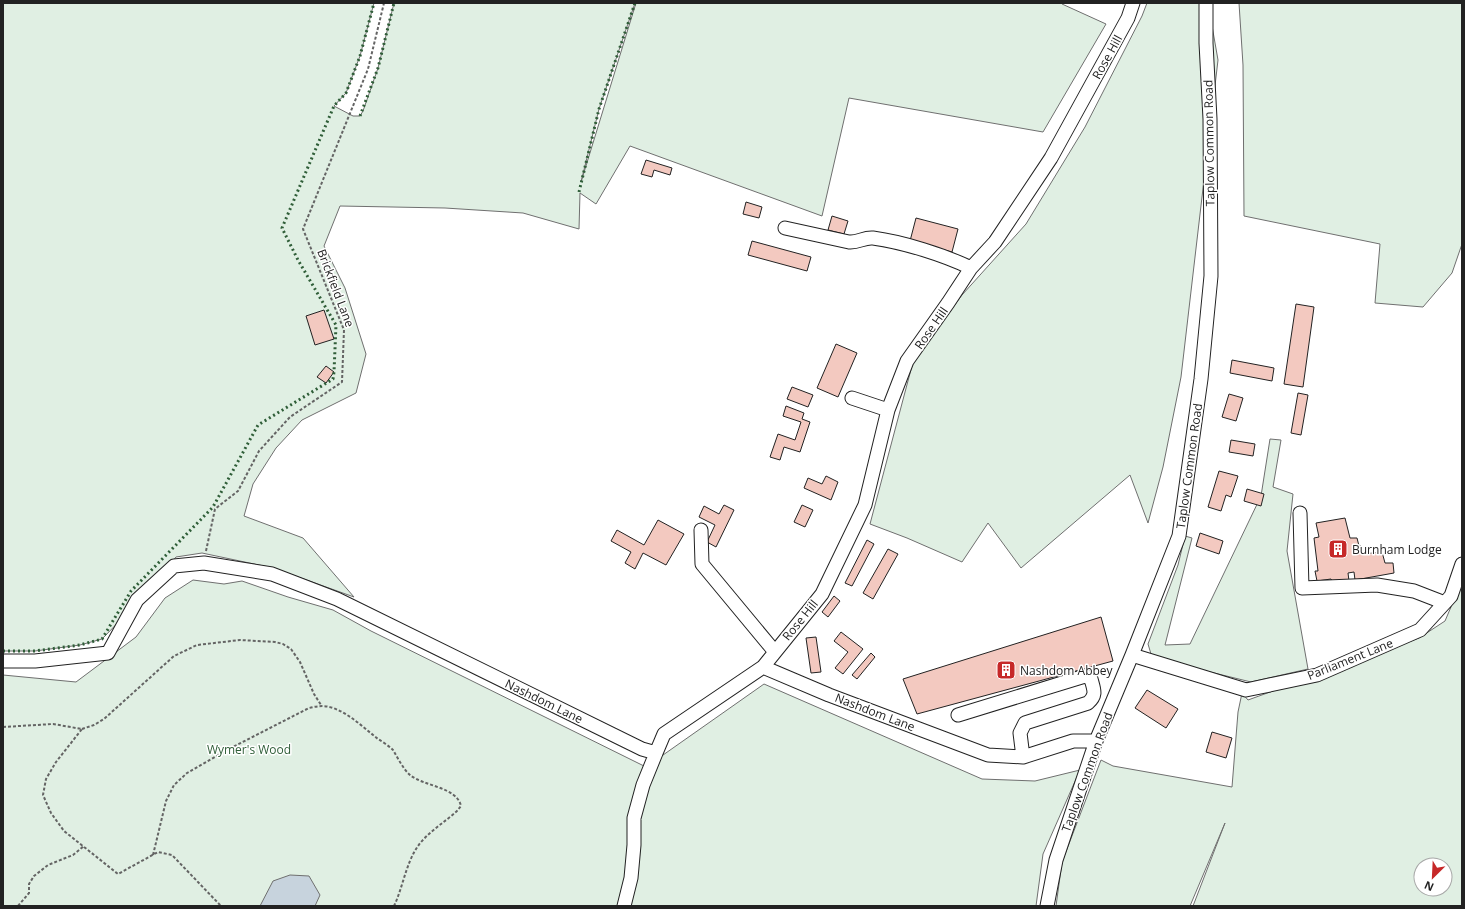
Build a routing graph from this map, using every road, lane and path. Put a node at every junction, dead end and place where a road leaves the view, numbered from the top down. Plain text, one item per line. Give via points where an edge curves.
1 (384, 3) edge
2 (1133, 3) edge
3 (1206, 3) edge
4 (785, 228) dead end
5 (971, 268) junction
6 (852, 398) dead end
7 (888, 410) junction
8 (1300, 513) dead end
9 (701, 530) dead end
10 (204, 562) junction
11 (1462, 564) edge
12 (1445, 602) junction
13 (775, 652) junction
14 (1132, 655) junction
15 (3, 661) edge
16 (763, 667) junction
17 (321, 705) junction
18 (958, 715) dead end
19 (3, 727) edge
20 (82, 729) junction
21 (1096, 741) junction
22 (656, 753) junction
23 (1024, 757) junction
24 (84, 846) junction
25 (153, 855) junction
26 (18, 906) edge
27 (221, 906) edge
28 (394, 906) edge
29 (624, 906) edge
30 (1047, 906) edge

1 - 10 path, Brickfield Lane via 368,68 303,229 344,330 342,382 290,417 259,451 238,491 215,509
2 - 5 street, Rose Hill via 1128,18 1051,158 996,242
3 - 14 street, Taplow Common Road via 1211,276 1201,379 1179,536
4 - 5 street via 855,243 866,238 895,243 943,256
5 - 7 street, Rose Hill via 907,361
6 - 7 street
7 - 13 street, Rose Hill via 865,505 822,594
8 - 12 street via 1302,588 1377,585 1414,591
9 - 13 street via 702,564
10 - 15 street, Nashdom Lane via 174,566 137,600 108,653 35,661
10 - 22 street, Nashdom Lane via 272,574 337,598 642,749
11 - 12 street, Parliament Lane via 1450,596
12 - 14 street, Parliament Lane via 1420,630 1385,646 1316,675 1246,690
13 - 16 street, Rose Hill
14 - 21 street, Taplow Common Road
16 - 22 street via 664,734
16 - 23 street, Nashdom Lane via 829,695 988,755
17 - 20 path via 291,648 283,644 240,640 198,645 174,656 104,719
17 - 25 path via 309,708 187,773 174,785 166,801
17 - 28 path via 333,708 355,720 392,749 410,776 441,788 460,802 458,811 418,846
18 - 23 street via 1085,676 1091,679 1095,691 1093,699 1088,703 1025,723 1020,733
19 - 20 path via 53,724
20 - 24 path via 56,762 46,779 43,795 51,813 64,831
21 - 23 street, Nashdom Lane via 1073,741
21 - 30 street, Taplow Common Road via 1056,860
22 - 29 street via 643,785 634,818 632,872
24 - 25 path via 118,874
24 - 26 path via 73,855 48,865 34,876 29,884 29,893
25 - 27 path via 158,852 172,855

